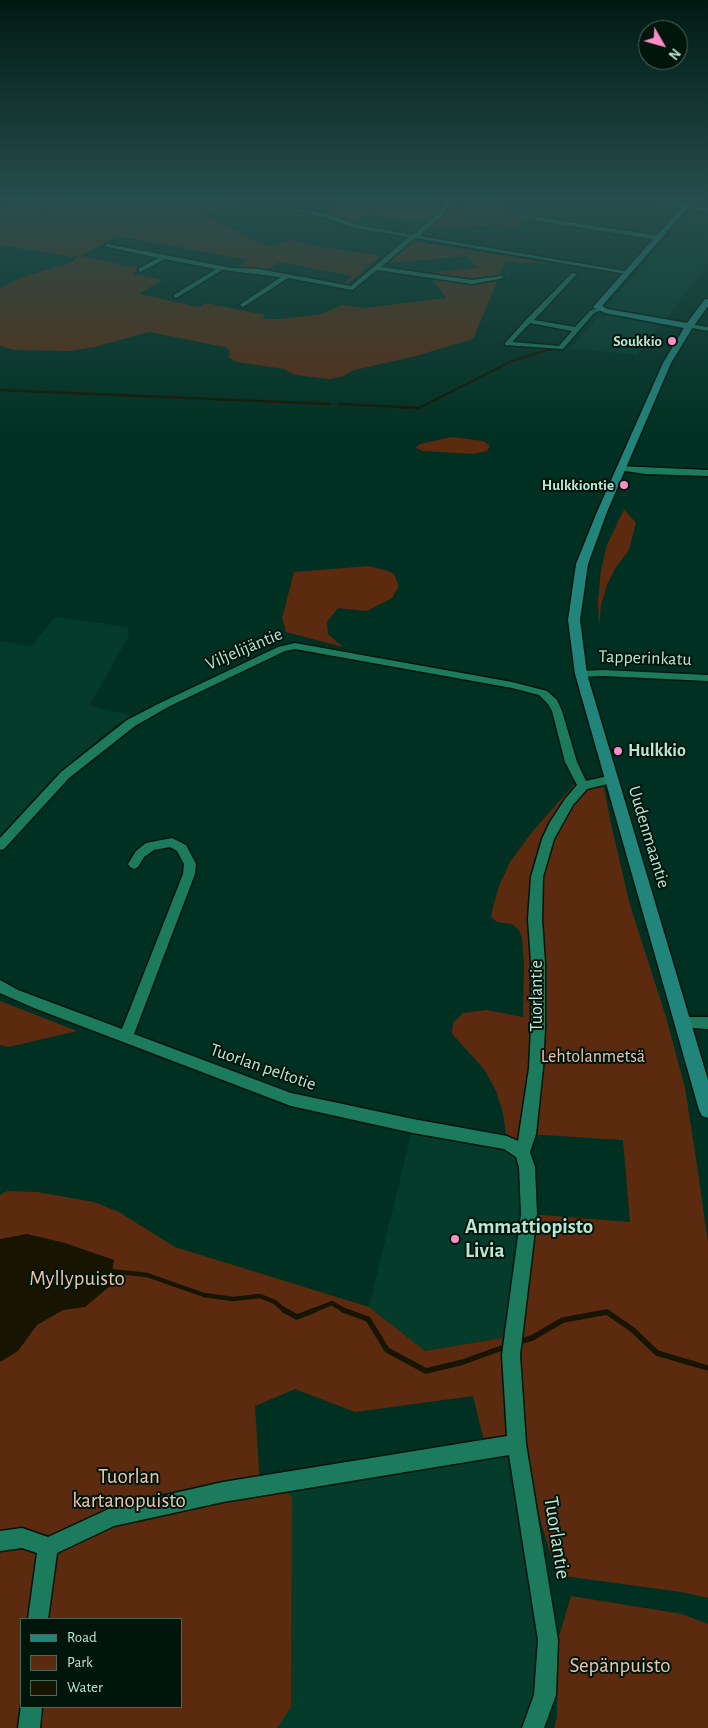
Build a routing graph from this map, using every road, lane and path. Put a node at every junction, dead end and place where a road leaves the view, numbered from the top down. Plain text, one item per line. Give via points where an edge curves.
1 (197, 283) edge
2 (277, 283) edge
3 (322, 283) edge
4 (360, 283) edge
5 (566, 283) edge
6 (617, 283) edge
7 (176, 296) dead end
8 (708, 301) edge
9 (243, 305) dead end
10 (599, 309) junction
11 (528, 321) junction
12 (690, 326) junction
13 (708, 329) edge
14 (578, 330) junction
15 (621, 468) junction
16 (708, 473) edge
17 (581, 674) junction
18 (708, 678) edge
19 (612, 780) junction
20 (583, 786) junction
21 (0, 846) edge
22 (134, 864) dead end
23 (0, 986) edge
24 (683, 1022) junction
25 (708, 1023) edge
26 (126, 1037) junction
27 (708, 1110) edge
28 (522, 1152) junction
29 (517, 1444) junction
30 (0, 1540) edge
31 (48, 1547) junction
32 (38, 1618) edge
33 (30, 1708) edge
34 (29, 1728) edge
35 (533, 1728) edge

1 - 7 street
2 - 9 street
3 - 4 street via 350,288
5 - 11 street
6 - 10 main road via 598,304
8 - 12 main road, Uudenmaantie
10 - 12 main road
10 - 14 street via 592,312
11 - 14 street
11 - 14 street via 507,344 558,348
12 - 13 street
12 - 15 main road, Uudenmaantie via 660,378
15 - 16 street
15 - 17 main road, Uudenmaantie via 591,539 577,587 574,620
17 - 18 street, Tapperinkatu
17 - 19 main road, Uudenmaantie
19 - 20 street
19 - 24 main road, Uudenmaantie
20 - 21 street, Viljelijäntie via 571,762 557,711 543,693 295,646 282,649 131,723 65,775
20 - 28 street, Tuorlantie via 556,822 537,876 538,1038 528,1134
22 - 26 street via 150,846 172,842 182,848 190,864 189,874
23 - 26 street, Tuorlan peltotie via 13,994
24 - 25 street
24 - 27 main road, Uudenmaantie
26 - 28 street, Tuorlan peltotie via 291,1099 507,1143
28 - 29 street, Tuorlantie via 527,1167 529,1214 512,1345
29 - 31 street via 223,1492 113,1518
29 - 35 street, Tuorlantie via 548,1640 545,1695
30 - 31 street via 22,1538
31 - 32 street
33 - 34 street

